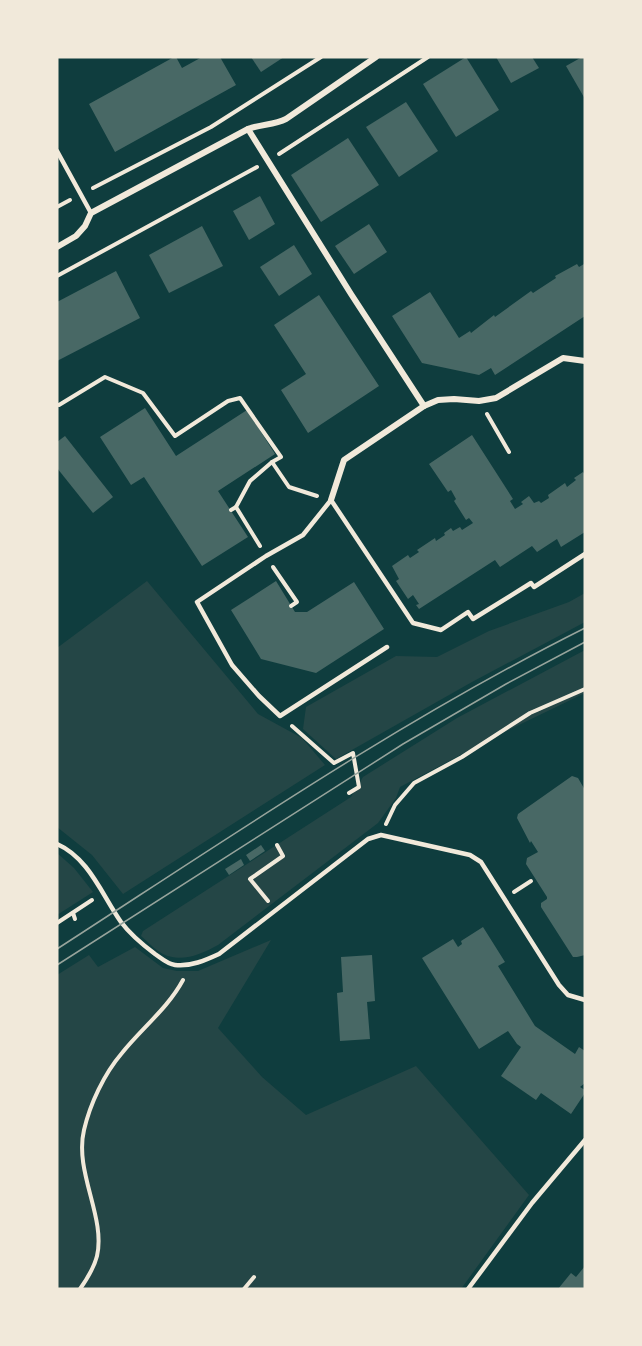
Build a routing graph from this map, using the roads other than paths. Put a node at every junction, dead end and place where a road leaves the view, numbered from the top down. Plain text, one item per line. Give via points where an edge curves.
1 (376, 57) edge
2 (248, 129) junction
3 (57, 150) edge
4 (91, 213) junction
5 (57, 247) edge
6 (585, 361) edge
7 (424, 406) junction
8 (331, 500) junction
9 (585, 554) edge
10 (387, 647) dead end
11 (57, 844) edge
12 (585, 1000) edge
13 (585, 1140) edge
14 (468, 1289) edge

1 - 2 street via 286,119
2 - 4 street
2 - 7 street
3 - 4 lane
4 - 5 street via 76,236
6 - 7 street via 563,358 496,398 438,400
7 - 8 street via 344,460
8 - 9 lane via 413,623 441,630 468,612 473,620
8 - 10 lane via 303,535 197,602 232,665 280,716
11 - 12 lane via 80,860 122,923 149,950 175,965 201,962 219,954 368,839 381,835 470,855 481,862 559,985 568,994
13 - 14 lane

